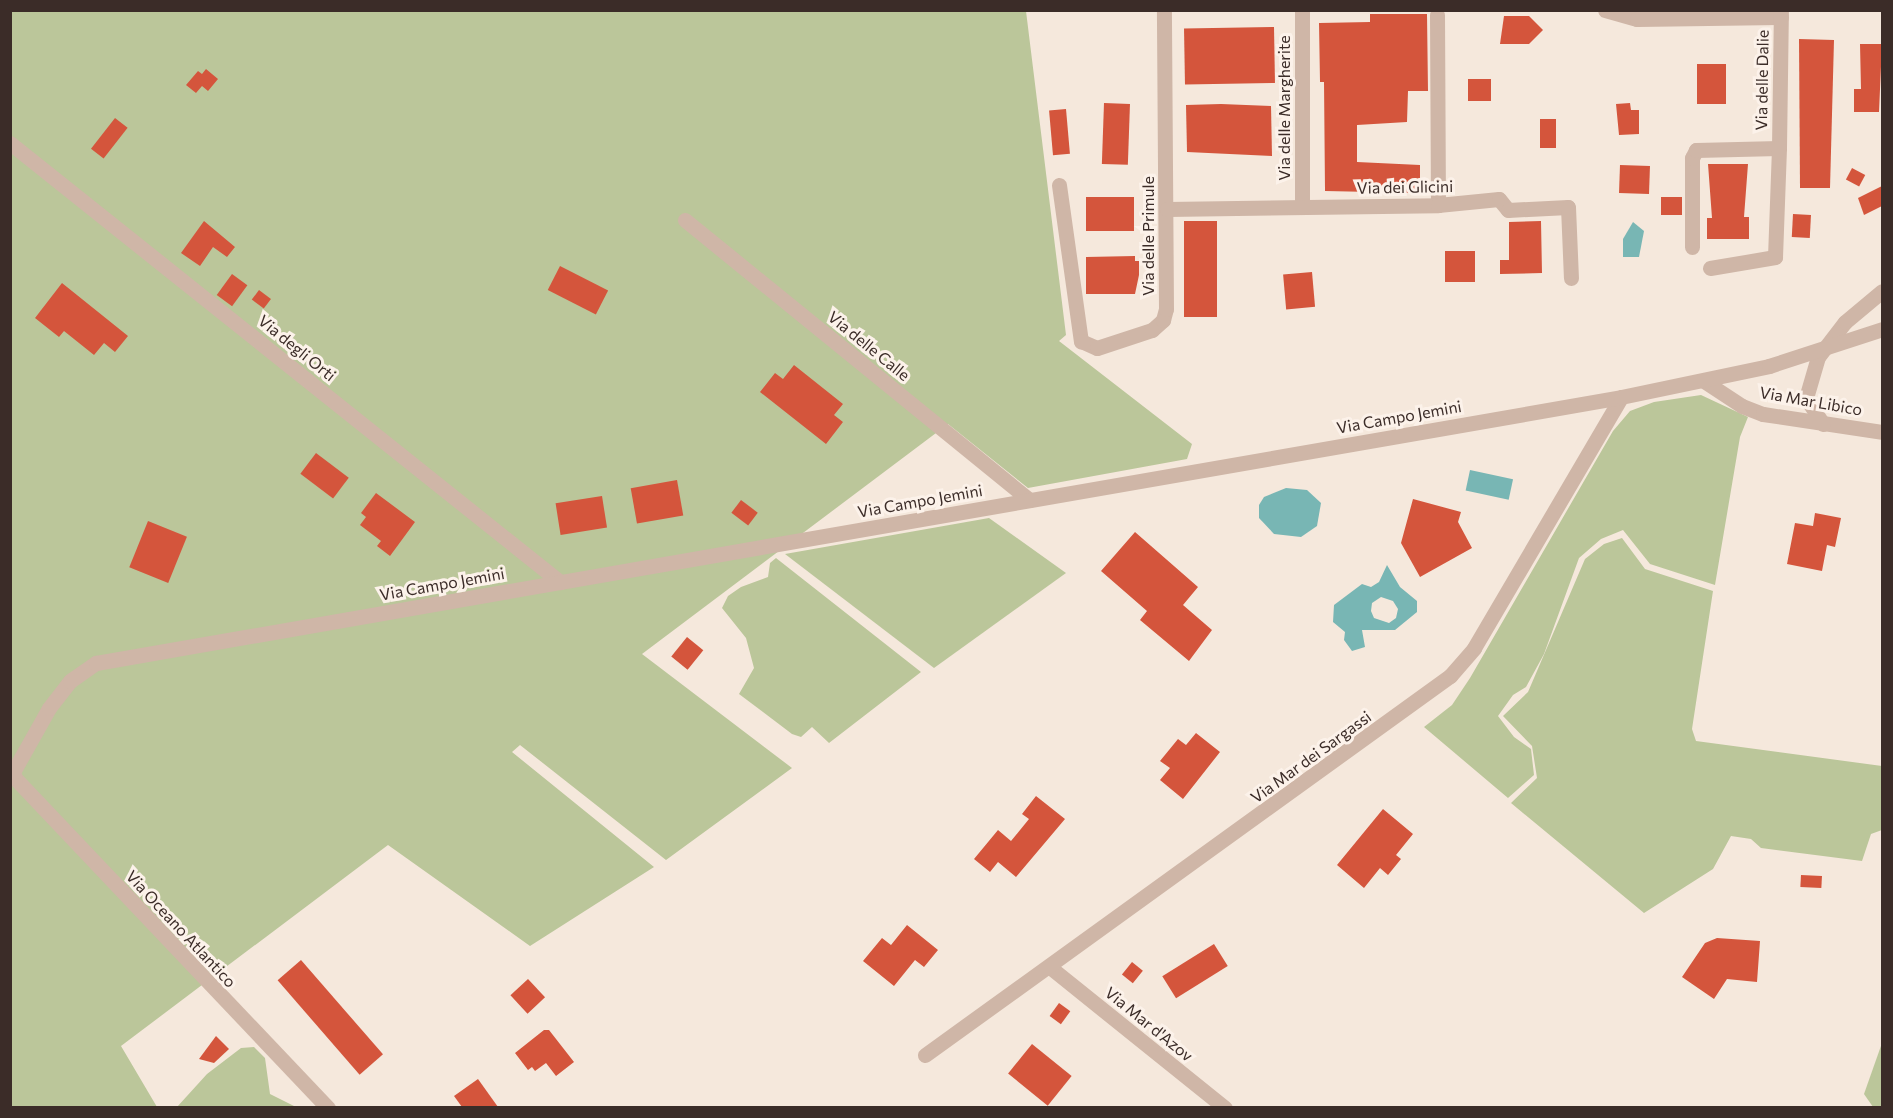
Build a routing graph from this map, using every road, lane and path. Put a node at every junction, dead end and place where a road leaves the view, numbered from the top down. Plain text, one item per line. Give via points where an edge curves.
1 (1164, 10) edge
2 (1302, 10) edge
3 (1605, 10) edge
4 (1781, 14) edge
5 (1437, 15) dead end
6 (10, 143) edge
7 (1779, 148) junction
8 (1059, 185) dead end
9 (1302, 206) junction
10 (1438, 206) junction
11 (1167, 209) junction
12 (685, 220) dead end
13 (1692, 247) dead end
14 (1710, 268) dead end
15 (1571, 278) dead end
16 (1882, 291) edge
17 (1882, 329) edge
18 (1824, 348) junction
19 (1704, 381) junction
20 (1621, 397) junction
21 (1822, 424) junction
22 (1882, 432) edge
23 (1030, 500) junction
24 (560, 582) junction
25 (14, 772) joint
26 (1051, 968) junction
27 (925, 1055) dead end
28 (328, 1107) edge
29 (1225, 1107) edge

1 - 11 street, Via delle Primule
2 - 9 street, Via delle Margherite
3 - 4 street via 1637,19
4 - 7 street, Via delle Dalie
5 - 10 street
6 - 24 street, Via degli Orti
7 - 13 street, Via delle Dalie via 1696,150 1692,158
7 - 14 street via 1775,257
8 - 11 street, Via delle Primule via 1077,333 1088,347 1143,334 1163,320
9 - 10 street, Via dei Glicini
9 - 11 street, Via dei Glicini
10 - 15 street, Via dei Glicini via 1499,199 1508,210 1568,207
12 - 23 street, Via delle Calle
16 - 18 street via 1845,322
17 - 18 street, Via Campo Jemini
18 - 19 street, Via Campo Jemini
18 - 21 street via 1806,391 1808,407
19 - 20 street, Via Campo Jemini
19 - 21 street, Via Mar Libico via 1753,410
20 - 23 street, Via Campo Jemini
20 - 26 street, Via Mar dei Sargassi via 1458,669
21 - 22 street, Via Mar Libico
23 - 24 street, Via Campo Jemini
24 - 25 street, Via Campo Jemini via 96,663 70,681 49,708
25 - 28 street, Via Oceano Atlantico via 34,799
26 - 27 street, Via Mar dei Sargassi
26 - 29 street, Via Mar d'Azov

